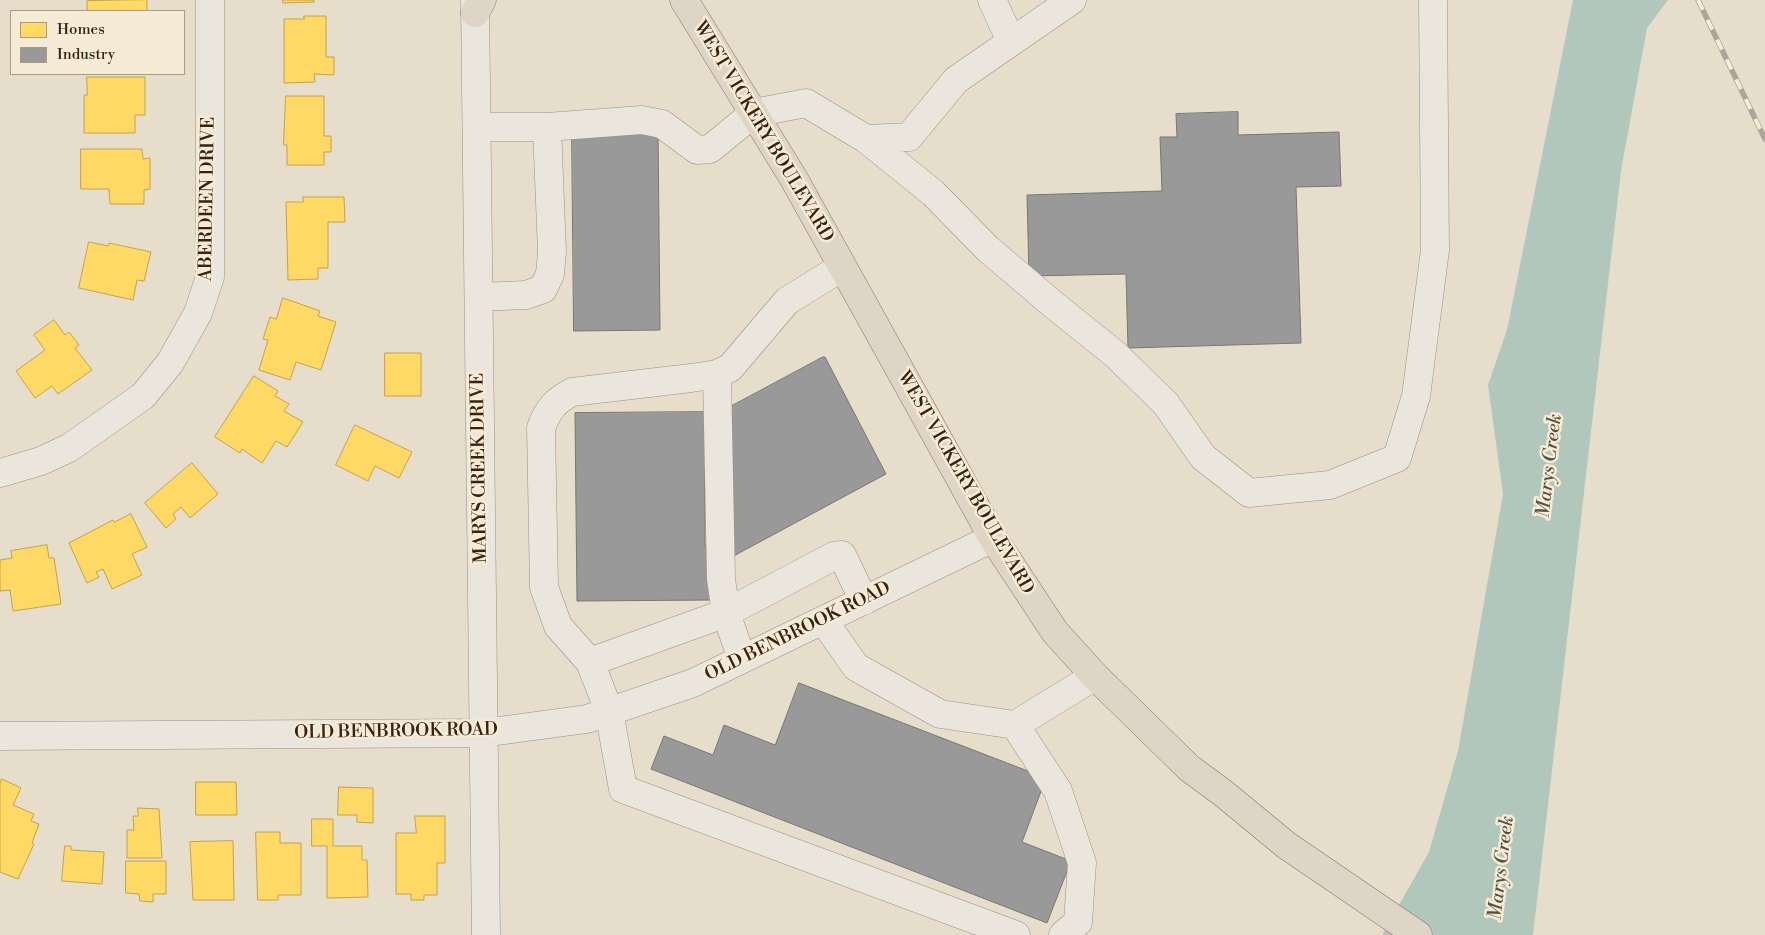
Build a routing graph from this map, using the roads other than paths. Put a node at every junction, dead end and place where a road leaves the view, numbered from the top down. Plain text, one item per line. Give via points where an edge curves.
1 (210, 0) edge
2 (684, 0) edge
3 (992, 0) edge
4 (1072, 0) edge
5 (1433, 0) edge
6 (478, 4) edge
7 (1011, 41) junction
8 (754, 114) junction
9 (476, 127) junction
10 (547, 127) junction
11 (866, 139) junction
12 (842, 267) junction
13 (478, 297) junction
14 (718, 374) junction
15 (0, 473) edge
16 (993, 538) junction
17 (864, 601) junction
18 (726, 613) junction
19 (823, 620) junction
20 (742, 659) junction
21 (590, 662) junction
22 (1095, 676) junction
23 (609, 711) junction
24 (1015, 725) junction
25 (483, 733) junction
26 (0, 736) edge
27 (486, 935) edge
28 (1016, 935) edge
29 (1063, 935) edge
30 (1418, 935) edge

1 - 15 street, ABERDEEN DRIVE via 210,277 198,314 170,363 143,396 69,448 41,461
2 - 8 main road, WEST VICKERY BOULEVARD
3 - 7 street
4 - 7 street
5 - 11 street via 1435,250 1416,396 1397,458 1330,485 1249,493 1204,457 1166,404 1116,355 988,248 933,193
6 - 9 street, MARYS CREEK DRIVE
7 - 11 street via 956,80 909,137
8 - 10 street via 710,149 697,150 662,124 642,120
8 - 11 street via 806,103
8 - 12 main road, WEST VICKERY BOULEVARD
9 - 10 street
9 - 13 street, MARYS CREEK DRIVE
10 - 13 street via 550,274 543,289 526,295
12 - 14 street via 787,301 730,368
12 - 16 main road, WEST VICKERY BOULEVARD
13 - 25 street, MARYS CREEK DRIVE
14 - 18 street via 721,579
14 - 21 street via 572,392 557,400 547,411 541,428 544,587 558,626
16 - 17 street, OLD BENBROOK ROAD
16 - 22 main road, WEST VICKERY BOULEVARD via 1056,632
17 - 18 street via 842,555 834,556
17 - 19 street, OLD BENBROOK ROAD
18 - 20 street
18 - 21 street
19 - 20 street, OLD BENBROOK ROAD
19 - 24 street via 856,668 940,714
20 - 23 street, OLD BENBROOK ROAD via 693,683
21 - 23 street
22 - 24 street
22 - 30 main road, WEST VICKERY BOULEVARD via 1188,768 1286,845
23 - 25 street, OLD BENBROOK ROAD via 586,719
23 - 28 street via 623,789
24 - 29 street via 1058,791 1082,863 1078,922
25 - 26 street, OLD BENBROOK ROAD
25 - 27 street, MARYS CREEK DRIVE

